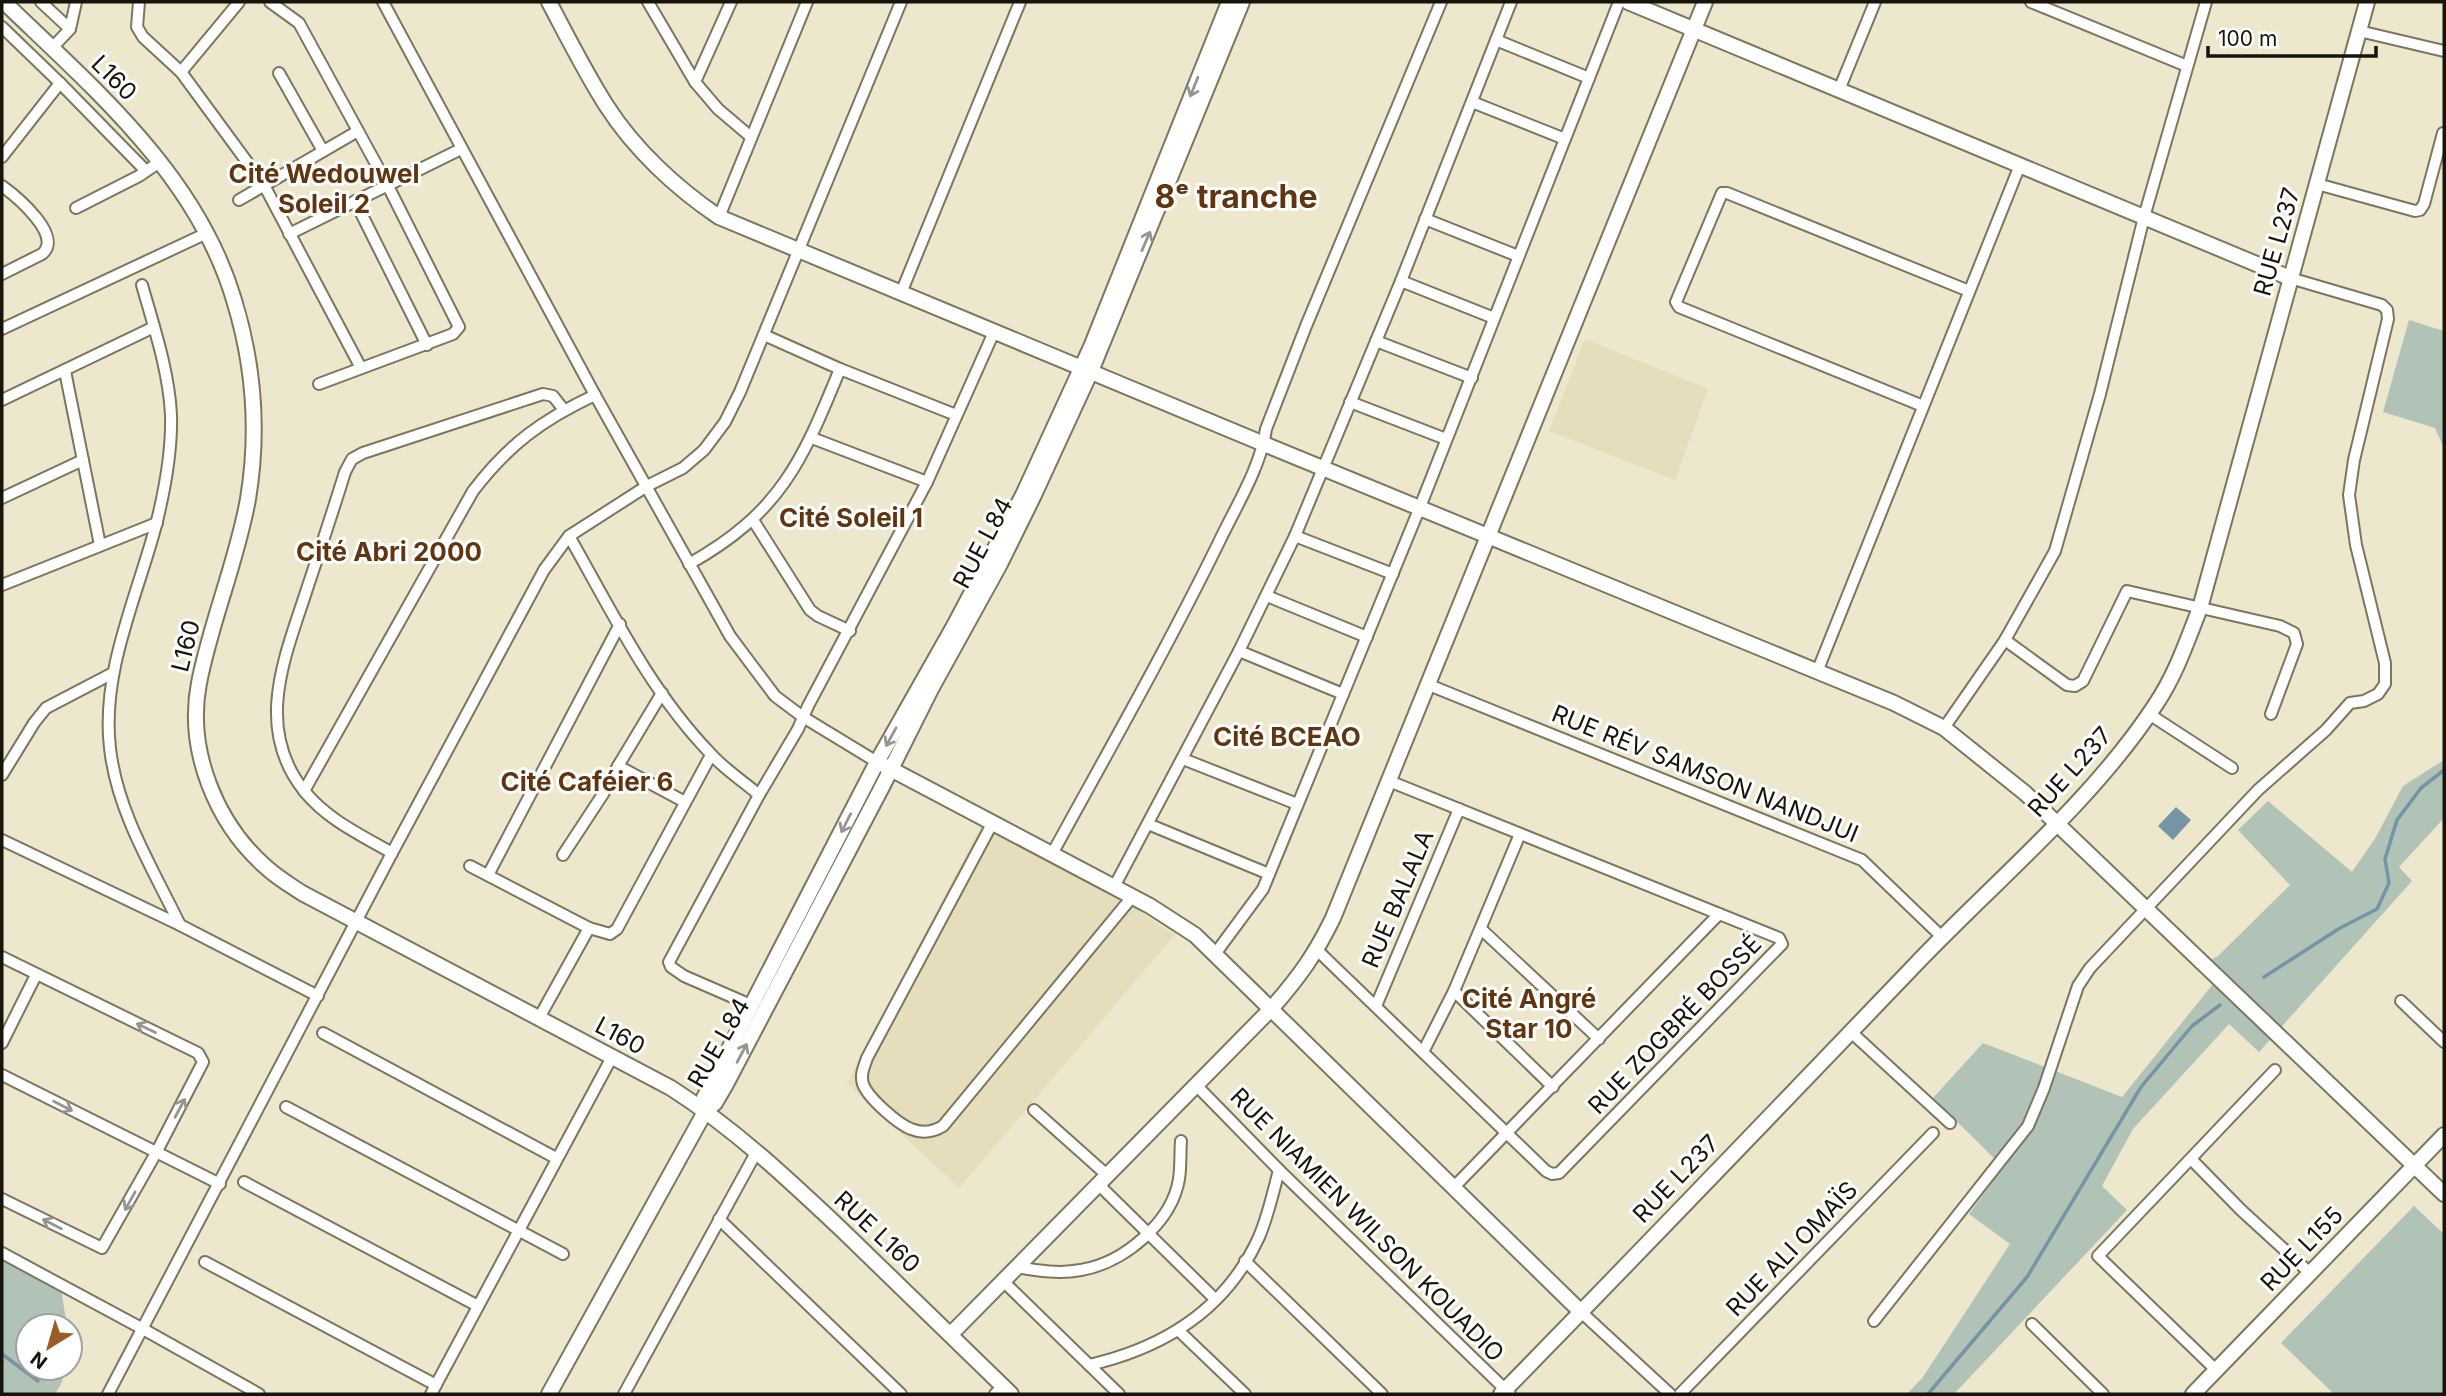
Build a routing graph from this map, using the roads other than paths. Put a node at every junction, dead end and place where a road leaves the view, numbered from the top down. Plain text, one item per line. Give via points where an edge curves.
1 (4, 2) edge
2 (41, 2) edge
3 (76, 2) edge
4 (139, 2) edge
5 (239, 2) edge
6 (270, 2) edge
7 (383, 2) edge
8 (548, 2) edge
9 (648, 2) edge
10 (807, 2) edge
11 (901, 2) edge
12 (1020, 2) edge
13 (1230, 2) edge
14 (1242, 2) edge
15 (1441, 2) edge
16 (1511, 2) edge
17 (1619, 2) edge
18 (1629, 2) edge
19 (1705, 2) edge
20 (1875, 2) edge
21 (2031, 2) edge
22 (2206, 2) edge
23 (2367, 2) edge
24 (729, 4) edge
25 (70, 29) junction
26 (1694, 29) junction
27 (3, 30) edge
28 (2359, 31) junction
29 (1496, 40) junction
30 (52, 48) junction
31 (2444, 51) edge
32 (2187, 66) junction
33 (181, 72) junction
34 (279, 73) dead end
35 (1589, 78) junction
36 (695, 82) junction
37 (60, 83) junction
38 (1839, 90) junction
39 (1472, 102) junction
40 (358, 131) junction
41 (2443, 132) edge
42 (751, 137) junction
43 (1565, 139) junction
44 (461, 149) junction
45 (323, 151) junction
46 (2, 157) edge
47 (161, 161) junction
48 (2020, 165) junction
49 (146, 171) junction
50 (387, 184) junction
51 (2317, 184) junction
52 (264, 185) junction
53 (2, 186) edge
54 (239, 200) dead end
55 (355, 201) junction
56 (76, 208) dead end
57 (719, 217) junction
58 (2144, 217) junction
59 (1425, 219) junction
60 (207, 233) junction
61 (289, 234) junction
62 (797, 250) junction
63 (1518, 256) junction
64 (2, 274) edge
65 (2290, 278) junction
66 (1401, 281) junction
67 (142, 285) dead end
68 (1969, 291) junction
69 (901, 293) junction
70 (1494, 318) junction
71 (154, 327) junction
72 (2, 329) edge
73 (994, 332) junction
74 (764, 335) junction
75 (1376, 341) junction
76 (427, 345) junction
77 (361, 368) junction
78 (840, 369) junction
79 (1086, 369) junction
80 (65, 371) junction
81 (1472, 377) junction
82 (319, 384) dead end
83 (595, 395) junction
84 (2, 400) edge
85 (1350, 402) junction
86 (1923, 405) junction
87 (564, 410) junction
88 (956, 415) junction
89 (812, 438) junction
90 (1446, 439) junction
91 (1264, 444) junction
92 (83, 460) junction
93 (1323, 468) junction
94 (928, 482) junction
95 (647, 486) junction
96 (2, 498) edge
97 (1420, 507) junction
98 (753, 520) junction
99 (156, 523) junction
100 (569, 536) junction
101 (1295, 536) junction
102 (1489, 536) junction
103 (100, 545) junction
104 (689, 564) junction
105 (1393, 574) junction
106 (2, 585) edge
107 (1267, 596) junction
108 (2200, 608) junction
109 (620, 624) junction
110 (850, 631) junction
111 (1367, 637) junction
112 (2005, 640) junction
113 (1239, 651) junction
114 (1817, 671) junction
115 (113, 673) junction
116 (1429, 685) junction
117 (662, 693) junction
118 (1343, 694) junction
119 (2149, 714) junction
120 (2271, 715) dead end
121 (803, 717) junction
122 (1944, 728) junction
123 (2, 746) edge
124 (14, 752) junction
125 (711, 755) junction
126 (1183, 759) junction
127 (877, 762) junction
128 (618, 766) junction
129 (891, 768) junction
130 (2232, 768) dead end
131 (2, 775) edge
132 (1390, 781) junction
133 (304, 791) junction
134 (760, 795) junction
135 (685, 803) junction
136 (1297, 804) junction
137 (1459, 809) junction
138 (993, 822) junction
139 (2057, 823) junction
140 (1148, 824) junction
141 (1520, 834) junction
142 (2, 840) edge
143 (392, 853) junction
144 (1052, 854) junction
145 (563, 855) dead end
146 (471, 866) dead end
147 (1269, 874) junction
148 (488, 875) junction
149 (1114, 887) junction
150 (1132, 897) junction
151 (2147, 908) junction
152 (1719, 914) junction
153 (356, 921) junction
154 (180, 925) junction
155 (589, 928) junction
156 (1481, 929) junction
157 (1942, 937) junction
158 (1317, 950) junction
159 (1215, 954) junction
160 (2, 957) edge
161 (36, 975) junction
162 (1454, 991) junction
163 (318, 996) junction
164 (2401, 1001) dead end
165 (753, 1006) junction
166 (1376, 1006) junction
167 (1272, 1008) junction
168 (539, 1018) junction
169 (1851, 1032) junction
170 (323, 1034) dead end
171 (1599, 1039) junction
172 (2444, 1042) edge
173 (2, 1043) edge
174 (1423, 1052) junction
175 (612, 1057) junction
176 (2275, 1070) dead end
177 (2, 1075) edge
178 (1196, 1086) junction
179 (1553, 1087) junction
180 (286, 1107) dead end
181 (706, 1110) junction
182 (1034, 1110) dead end
183 (1950, 1123) dead end
184 (1933, 1133) dead end
185 (1507, 1134) junction
186 (2444, 1135) edge
187 (1181, 1141) dead end
188 (757, 1151) junction
189 (156, 1153) junction
190 (556, 1158) junction
191 (2191, 1159) junction
192 (2414, 1165) junction
193 (1279, 1170) junction
194 (244, 1181) dead end
195 (1104, 1181) junction
196 (220, 1184) junction
197 (1454, 1187) junction
198 (2444, 1194) edge
199 (2, 1199) edge
200 (719, 1219) junction
201 (518, 1230) junction
202 (1147, 1234) junction
203 (2, 1254) edge
204 (563, 1254) dead end
205 (1245, 1261) junction
206 (205, 1262) dead end
207 (1017, 1267) junction
208 (2310, 1273) junction
209 (1003, 1281) junction
210 (1215, 1299) junction
211 (478, 1306) junction
212 (1580, 1311) junction
213 (1874, 1321) dead end
214 (2032, 1324) dead end
215 (143, 1329) junction
216 (1179, 1331) junction
217 (951, 1334) junction
218 (1089, 1365) junction
219 (2216, 1370) junction
220 (433, 1390) edge
221 (1003, 1392) edge
222 (1505, 1393) edge
223 (108, 1394) edge
224 (259, 1394) edge
225 (549, 1394) edge
226 (624, 1394) edge
227 (901, 1394) edge
228 (1119, 1394) edge
229 (1245, 1394) edge
230 (1382, 1394) edge
231 (1670, 1394) edge
232 (1680, 1394) edge
233 (2103, 1394) edge
234 (2193, 1394) edge

1 - 30 street, L160
2 - 25 street
3 - 25 street
4 - 33 street via 136,27
5 - 33 street
6 - 40 street via 299,23
7 - 44 street
8 - 57 street via 606,105 633,141
9 - 36 street
10 - 42 street
11 - 62 street
12 - 69 street
13 -> 79 street, RUE L84
79 -> 14 street, RUE L84
15 - 91 street via 1306,326
16 - 29 street
17 - 35 street
18 - 26 street
19 - 26 street
20 - 38 street
21 - 32 street
22 - 32 street
23 - 28 street, RUE L237
24 - 36 street
25 - 30 street
26 - 38 street
26 - 102 street
27 - 37 street
28 - 31 street
28 - 51 street, RUE L237
29 - 35 street
29 - 39 street
30 - 47 street, L160
32 - 58 street
33 - 52 street
34 - 45 street
35 - 43 street
36 - 42 street
37 - 46 street
37 - 49 street
38 - 48 street
39 - 43 street
39 - 59 street
40 - 45 street
40 - 50 street
41 - 51 street via 2420,210
42 - 57 street
43 - 63 street
44 - 50 street
44 - 83 street
45 - 52 street
47 - 49 street
47 - 60 street, L160
48 - 58 street
48 - 68 street
49 - 56 street
50 - 55 street
50 - 76 street via 458,322 453,334
51 - 65 street, RUE L237
52 - 54 street
52 - 61 street
53 - 64 street via 30,209 48,244 42,254
55 - 61 street
55 - 76 street
57 - 62 street
58 - 65 street
58 - 112 street via 2055,551
59 - 63 street
59 - 66 street
60 - 72 street
60 - 153 street, L160 via 234,299 247,349 253,455 248,499 199,685 196,716 202,763 217,805 243,844 302,893
61 - 77 street
62 - 69 street
62 - 74 street
63 - 70 street
65 - 108 street, RUE L237
65 - 151 street via 2387,310 2349,495 2387,678 2378,694 2350,703 2258,790
66 - 70 street
66 - 75 street
67 - 71 street
68 - 86 street
68 - 86 street via 1722,193 1676,302
69 - 73 street
70 - 81 street
71 - 80 street
71 - 99 street via 171,422
73 - 79 street
73 - 88 street
74 - 78 street
74 - 95 street via 725,422 704,450 683,468
75 - 81 street
75 - 85 street
76 - 77 street
77 - 82 street
78 - 88 street
78 - 89 street
79 - 91 street
79 -> 127 street, RUE L84 via 1007,528
79 - 129 street, RUE L84 via 1013,538
80 - 84 street
80 - 92 street
81 - 90 street
83 - 87 street
83 - 95 street
85 - 90 street
85 - 93 street
86 - 114 street
87 - 133 street via 519,440 473,491
87 - 133 street via 547,393 363,453 349,463 278,687 278,734
88 - 94 street
89 - 94 street
89 - 98 street via 791,474
90 - 97 street
91 - 93 street
91 - 144 street via 1171,638
92 - 96 street
92 - 103 street
93 - 97 street
93 - 101 street
94 - 110 street
95 - 100 street
95 - 104 street
97 - 102 street
97 - 105 street
98 - 104 street
98 - 110 street via 810,610
99 - 103 street
99 - 115 street
100 - 109 street
100 - 143 street via 544,570
101 - 105 street
101 - 107 street
102 - 114 street
102 - 116 street
103 - 106 street
104 - 121 street via 762,681
105 - 111 street
107 - 111 street
107 - 113 street
108 - 112 street via 2127,591 2083,681 2075,686 2067,685
108 - 119 street, RUE L237 via 2178,665
108 - 120 street via 2294,633 2297,644
109 - 117 street
109 - 148 street
110 - 121 street
111 - 118 street
112 - 122 street
113 - 118 street
113 - 126 street
114 - 122 street
115 - 124 street via 46,708
115 - 154 street via 108,729 114,774 130,823
116 - 132 street
116 - 157 street, RUE RÉV SAMSON NANDJUI via 1862,860
117 - 125 street
117 - 128 street
118 - 136 street
119 - 130 street
119 - 139 street, RUE L237
121 - 127 street
121 - 134 street
122 - 139 street
123 - 124 street
124 - 131 street
125 - 134 street
125 - 135 street
126 - 136 street
126 - 140 street
127 - 129 street
127 -> 165 street, RUE L84
128 - 135 street
128 - 145 street
129 - 138 street
181 -> 129 street, RUE L84 via 715,1103
132 - 137 street, RUE ZOGBRÉ BOSSÉ
132 - 158 street
133 - 143 street via 340,824
134 - 165 street via 669,962 684,976
135 - 155 street via 617,929 610,934
136 - 147 street
137 - 141 street, RUE ZOGBRÉ BOSSÉ
137 - 166 street, RUE BALALA
138 - 144 street
138 - 150 street via 862,1073 864,1087 876,1101 911,1129 933,1132 943,1126
139 - 151 street
139 - 157 street, RUE L237
140 - 147 street
140 - 149 street
141 - 152 street, RUE ZOGBRÉ BOSSÉ
141 - 156 street
142 - 154 street
143 - 153 street
144 - 149 street
146 - 148 street
147 - 159 street
148 - 155 street
149 - 150 street
150 - 159 street via 1177,922
151 - 192 street
151 - 213 street via 2078,986 2028,1126
152 - 171 street
152 - 185 street, RUE ZOGBRÉ BOSSÉ via 1779,938 1782,944 1559,1173 1546,1171
153 - 163 street
153 - 168 street, L160
154 - 163 street
155 - 168 street
156 - 162 street
156 - 171 street
157 - 169 street, RUE L237
158 - 166 street, RUE ZOGBRÉ BOSSÉ
158 - 167 street
159 - 167 street
160 - 161 street
161 - 173 street
189 -> 161 street via 198,1074 201,1056
162 - 174 street
162 - 179 street
163 - 196 street
164 - 172 street
165 - 181 street, RUE L84 via 704,1098
166 - 174 street, RUE ZOGBRÉ BOSSÉ
167 - 178 street
167 - 197 street
168 - 175 street, L160
169 - 183 street
169 - 212 street, RUE L237
170 - 190 street
171 - 179 street
174 - 185 street, RUE ZOGBRÉ BOSSÉ
175 - 181 street, L160
175 - 190 street
176 - 191 street
177 -> 189 street
178 - 193 street, RUE NIAMIEN WILSON KOUADIO
178 - 195 street
179 - 185 street
180 - 201 street
181 - 188 street, RUE L160
181 - 225 street
182 - 195 street
184 - 232 street, RUE ALI OMAÏS
185 - 197 street
186 - 192 street, RUE L155
187 - 202 street via 1179,1180 1160,1219
188 - 200 street
188 - 217 street, RUE L160
189 - 196 street
189 -> 199 street via 102,1248
190 - 201 street
191 - 208 street
191 - 219 street via 2098,1256
192 - 198 street
192 - 208 street, RUE L155
193 - 205 street via 1267,1215
193 - 222 street, RUE NIAMIEN WILSON KOUADIO
194 - 211 street
195 - 202 street
195 - 207 street
196 - 215 street
197 - 212 street
200 - 226 street
200 - 227 street
201 - 204 street
201 - 211 street
202 - 207 street via 1114,1259 1092,1268 1052,1272
202 - 210 street
203 - 215 street
205 - 210 street
205 - 230 street
206 - 220 street
207 - 209 street
208 - 219 street, RUE L155
209 - 217 street
209 - 218 street
210 - 216 street
211 - 220 street
212 - 222 street, RUE L237
212 - 231 street
214 - 233 street
215 - 223 street
215 - 224 street
216 - 218 street via 1120,1358
216 - 229 street
217 - 221 street, RUE L160
218 - 228 street
219 - 234 street, RUE L155

